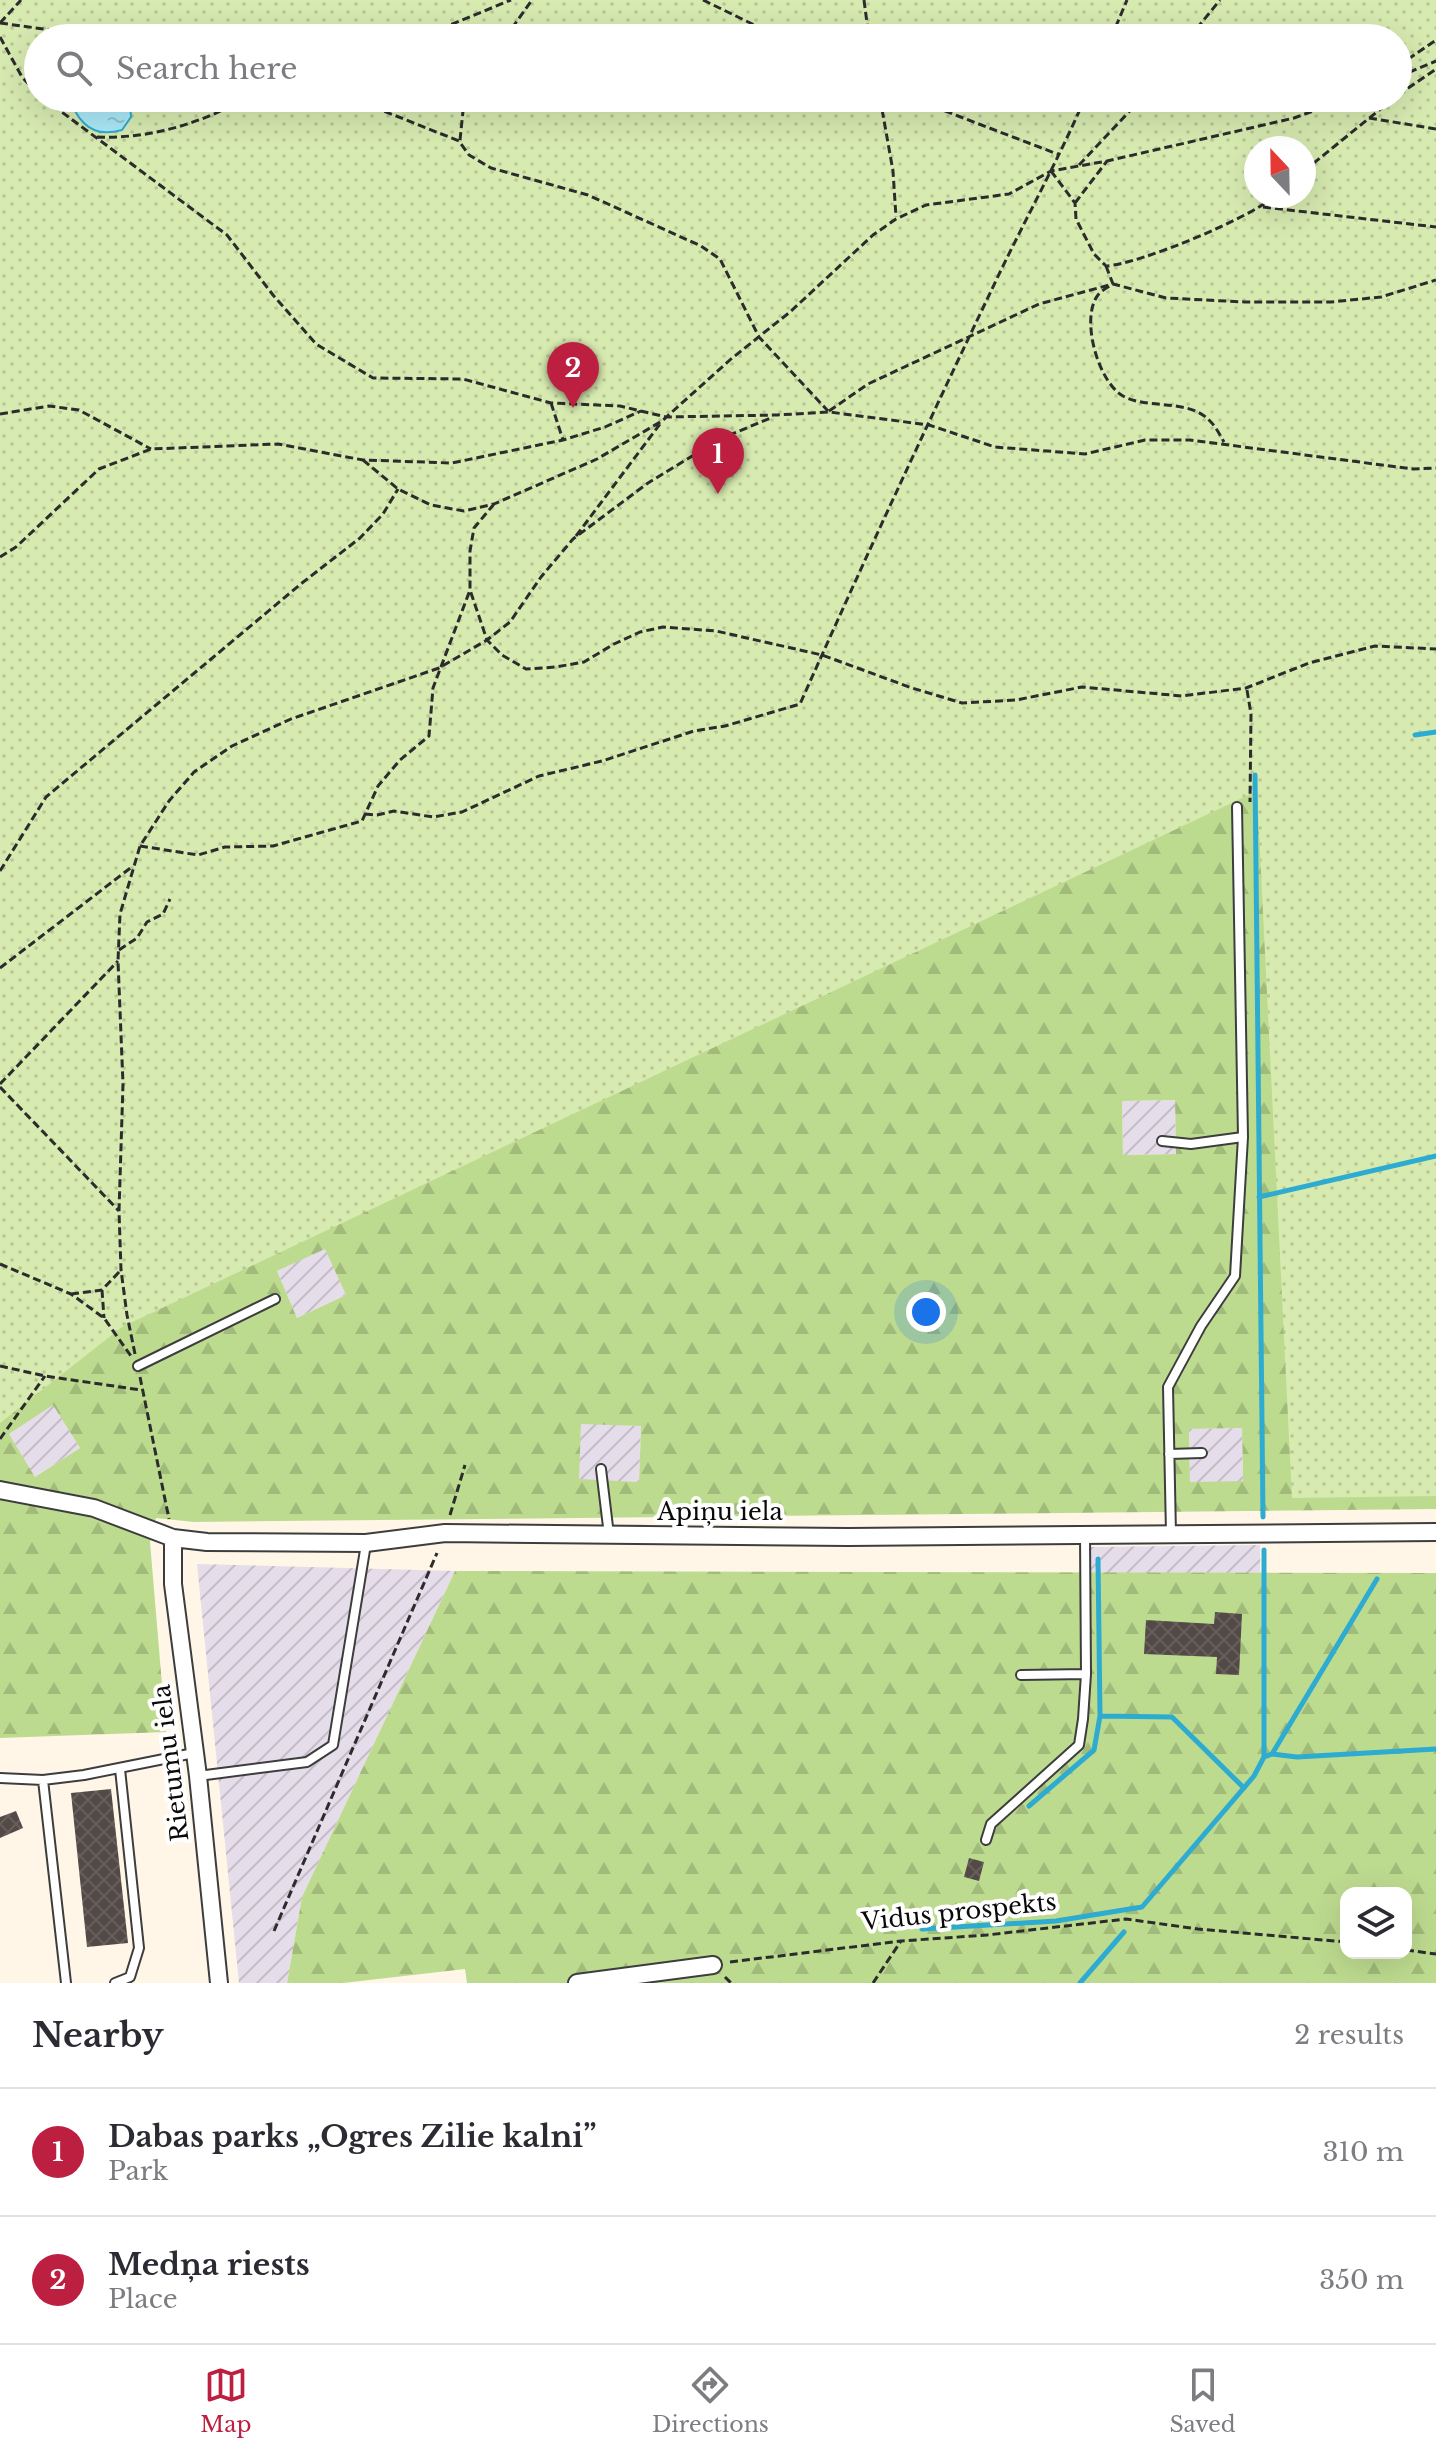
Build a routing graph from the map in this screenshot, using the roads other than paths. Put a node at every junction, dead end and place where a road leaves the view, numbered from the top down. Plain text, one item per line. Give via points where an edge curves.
1 (1237, 807) dead end
2 (1243, 1137) junction
3 (1162, 1141) dead end
4 (275, 1299) dead end
5 (138, 1366) road end
6 (1202, 1453) dead end
7 (1169, 1454) junction
8 (601, 1469) dead end
9 (0, 1490) edge
10 (1436, 1532) edge
11 (1171, 1535) junction
12 (609, 1536) junction
13 (1085, 1536) junction
14 (173, 1538) junction
15 (366, 1543) junction
16 (1086, 1674) junction
17 (1021, 1675) dead end
18 (194, 1753) junction
19 (120, 1769) junction
20 (198, 1776) junction
21 (0, 1778) edge
22 (43, 1780) junction
23 (986, 1840) dead end
24 (713, 1965) road end
25 (66, 1983) edge
26 (115, 1983) edge
27 (219, 1983) edge
28 (577, 1983) edge

1 - 2 lane
2 - 3 lane via 1191,1144
2 - 7 lane via 1235,1276 1168,1387
4 - 5 lane
6 - 7 lane
7 - 11 lane
8 - 12 lane
9 - 14 street, Apiņu iela via 94,1508
10 - 11 street, Apiņu iela
11 - 13 street, Apiņu iela
12 - 13 street, Apiņu iela
12 - 15 street, Apiņu iela via 445,1533
13 - 16 lane
14 - 15 street, Apiņu iela
14 - 18 street, Rietumu iela via 173,1584
15 - 20 lane via 333,1745 307,1762
16 - 17 lane
16 - 23 lane via 1079,1745 991,1824
18 - 19 lane
18 - 20 street, Rietumu iela
19 - 22 lane
19 - 26 lane via 139,1948 130,1977
20 - 27 street, Rietumu iela
21 - 22 lane
22 - 25 lane
24 - 28 street

